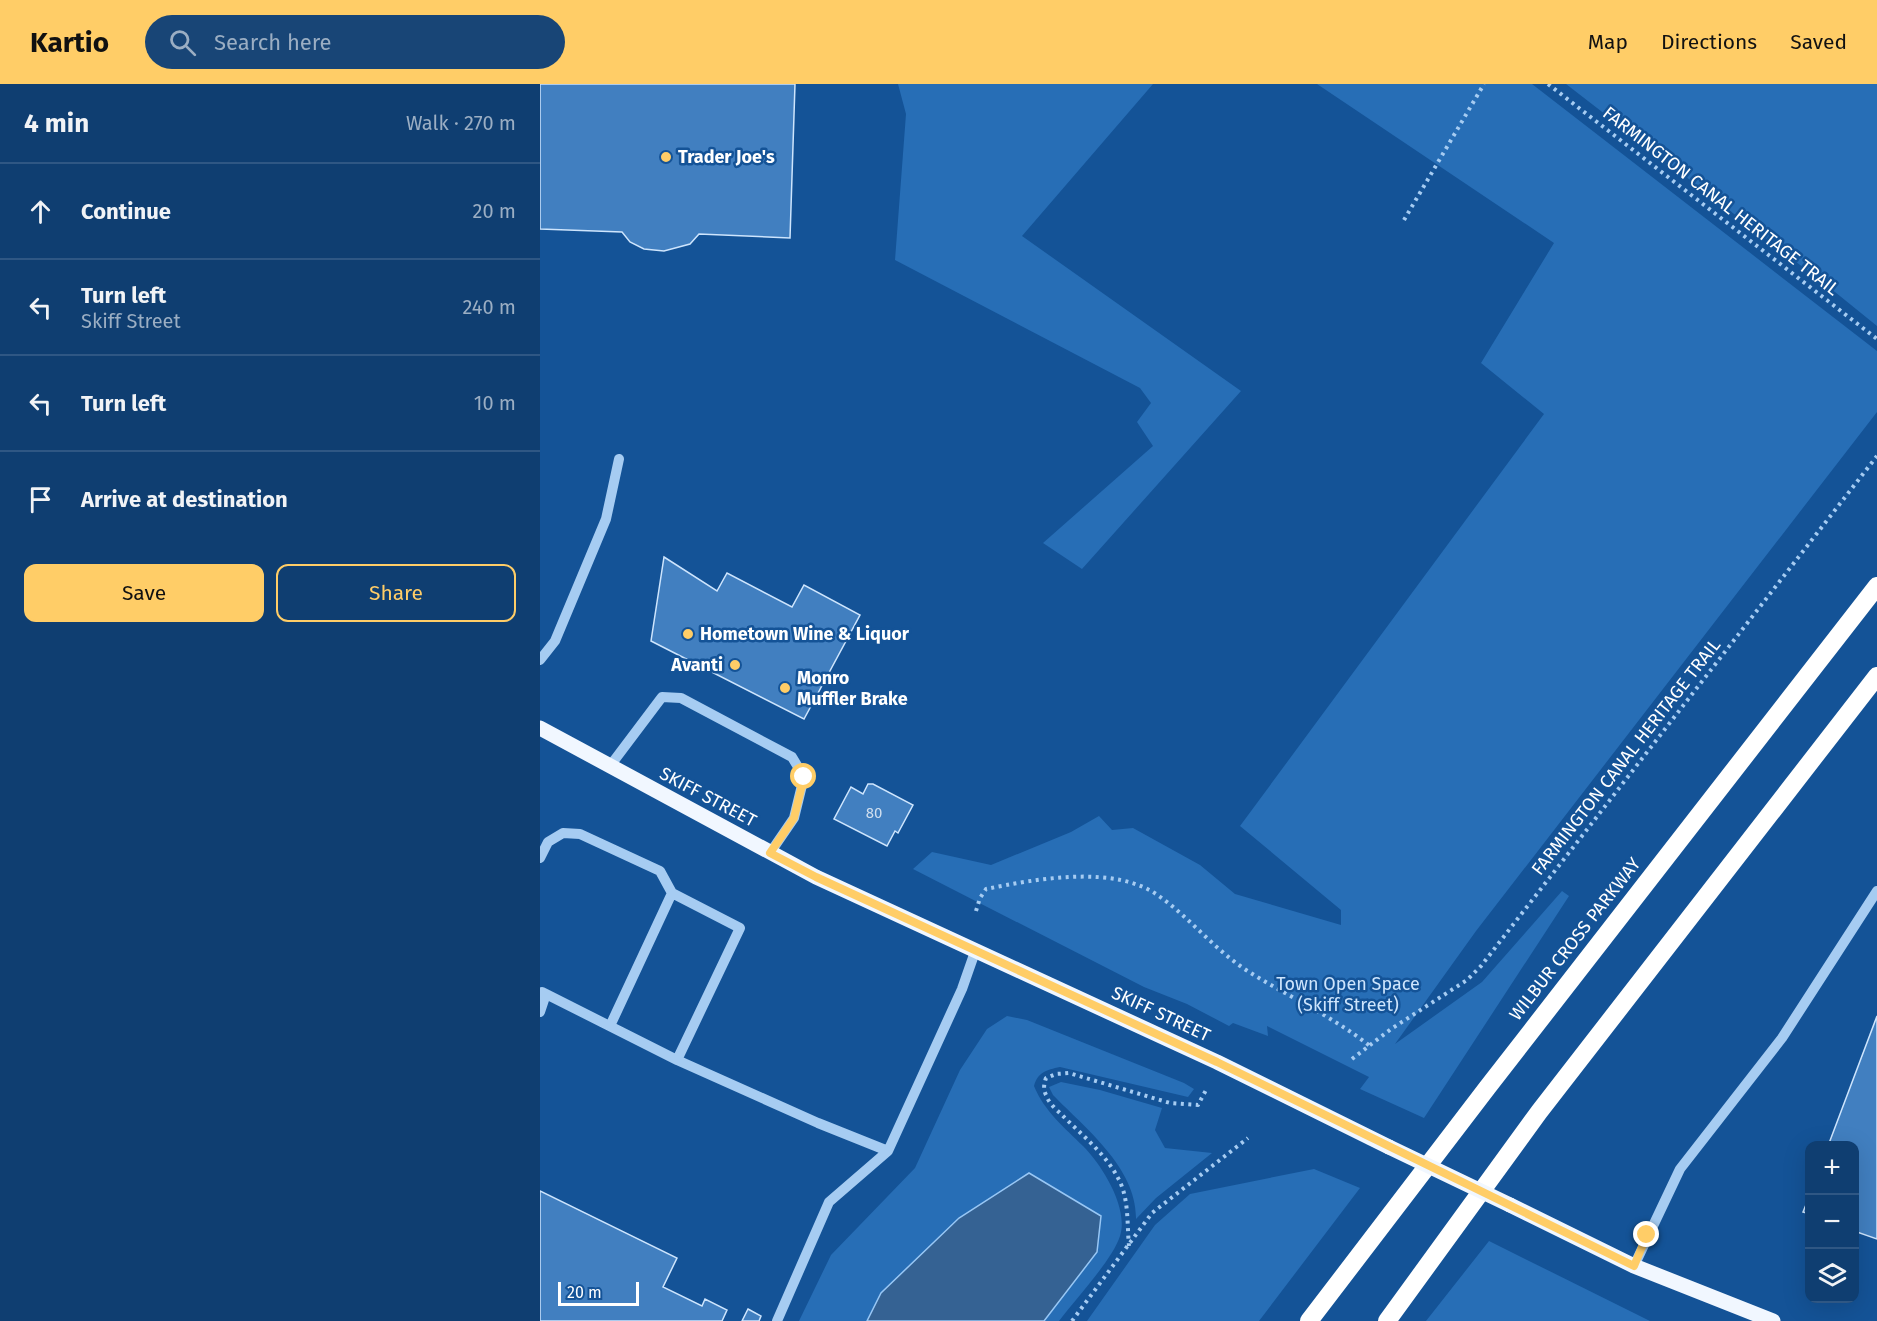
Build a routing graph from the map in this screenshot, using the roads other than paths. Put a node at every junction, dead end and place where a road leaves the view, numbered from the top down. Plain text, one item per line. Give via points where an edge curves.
1 (619, 459) dead end
2 (1877, 586) edge
3 (540, 660) edge
4 (1877, 676) edge
5 (540, 728) edge
6 (610, 766) junction
7 (770, 853) junction
8 (540, 858) edge
9 (1877, 891) edge
10 (672, 893) junction
11 (976, 950) junction
12 (543, 992) edge
13 (540, 1012) edge
14 (610, 1026) junction
15 (677, 1060) junction
16 (888, 1151) junction
17 (1634, 1266) junction
18 (777, 1321) edge
19 (1309, 1321) edge
20 (1388, 1321) edge
21 (1773, 1321) edge

1 - 3 lane via 606,519 555,640
2 - 19 highway, WILBUR CROSS PARKWAY
4 - 20 highway via 1539,1113
5 - 6 main road, SKIFF STREET
6 - 7 main road, SKIFF STREET
6 - 7 lane via 662,697 681,698 792,757 804,777 794,818
7 - 11 main road, SKIFF STREET
8 - 10 lane via 548,842 563,833 580,834 660,871
9 - 17 lane via 1782,1038 1680,1169
10 - 14 lane
10 - 15 lane via 740,928
11 - 16 lane
11 - 17 main road, SKIFF STREET, bridge via 1217,1062
12 - 13 lane
12 - 14 lane
14 - 15 lane
15 - 16 lane
16 - 18 lane via 829,1202
17 - 21 main road, SKIFF STREET

